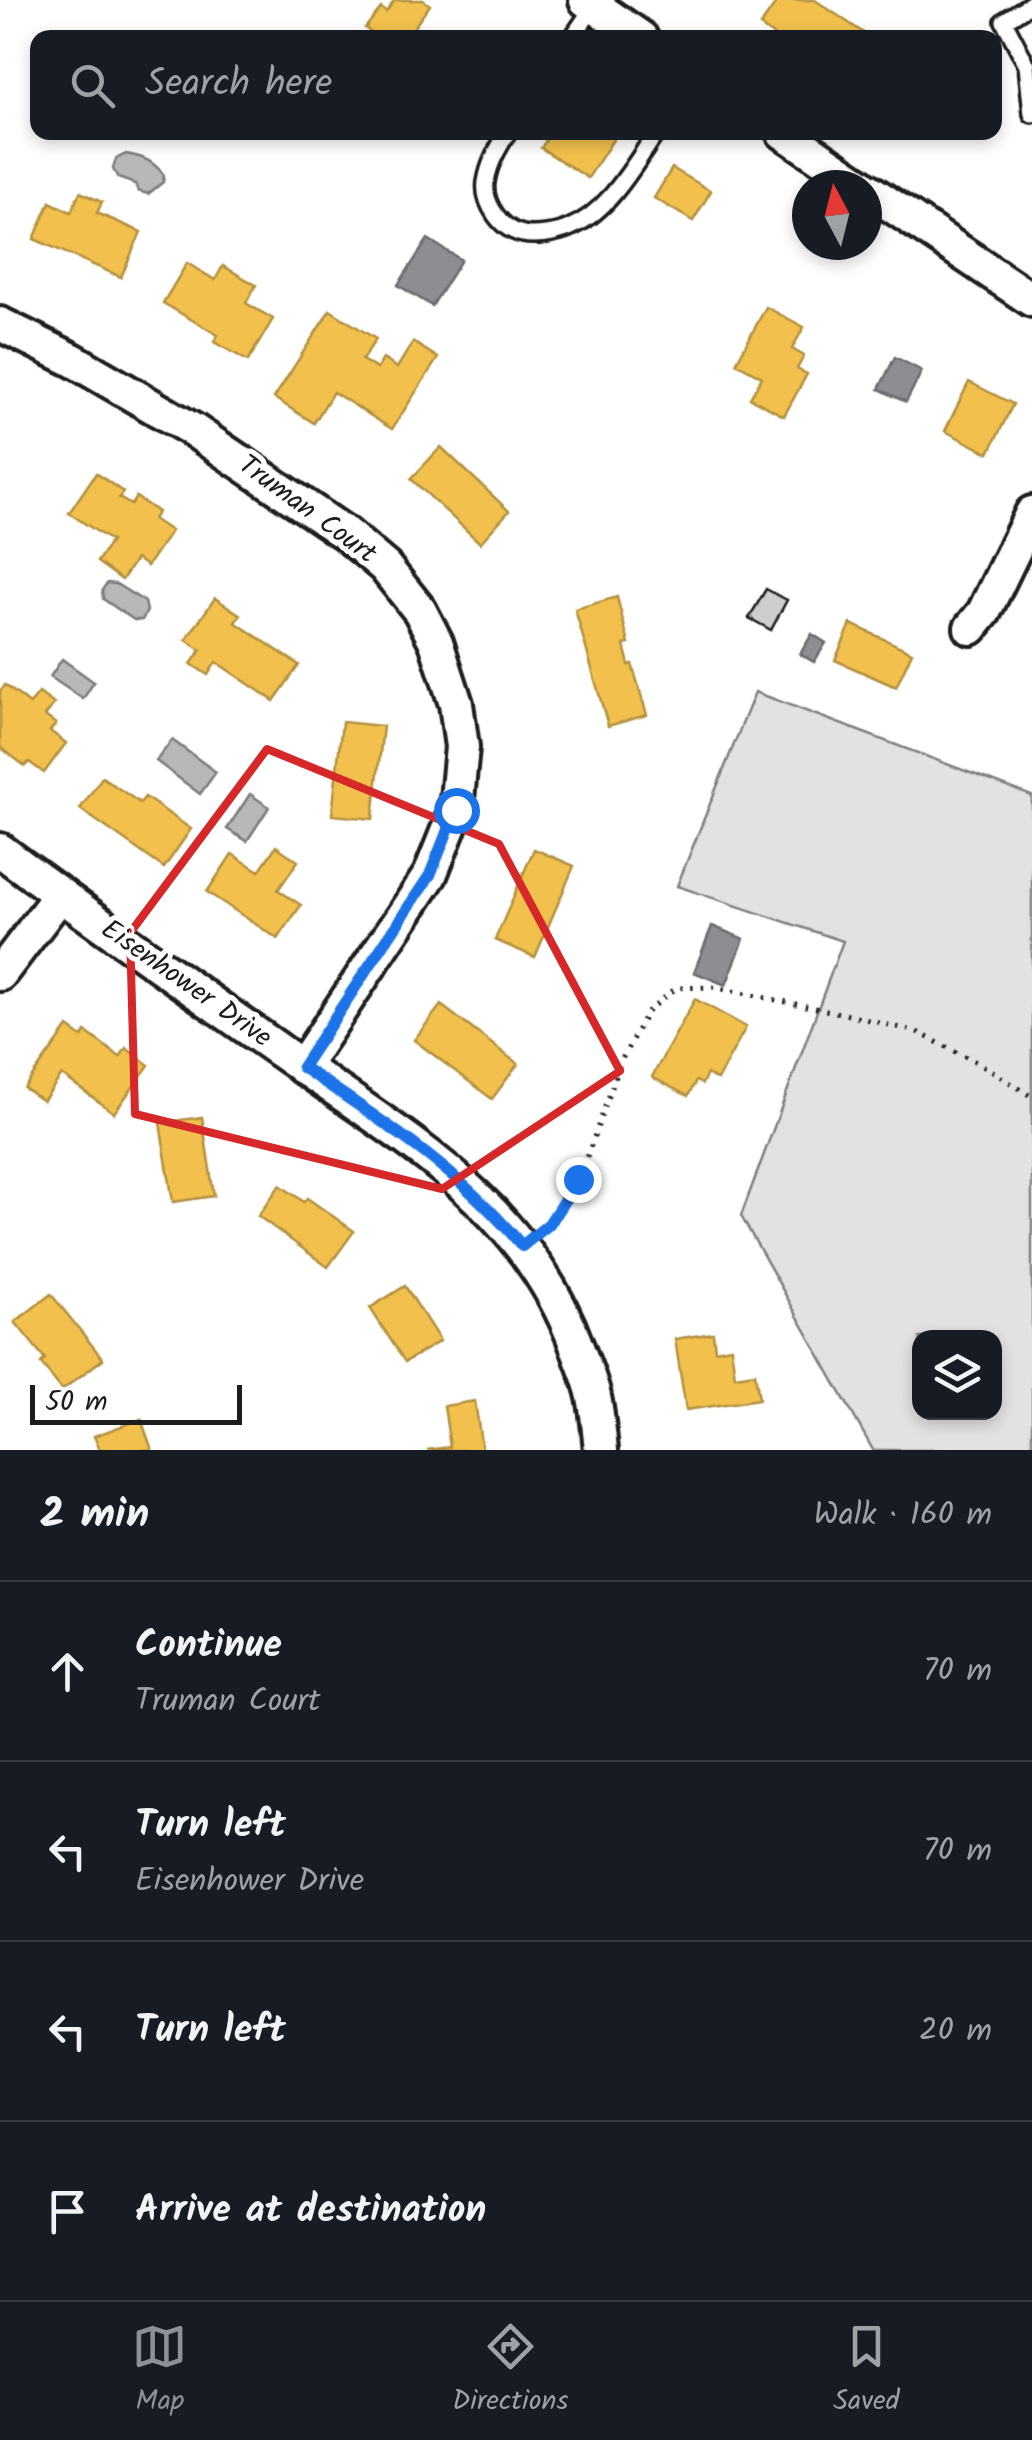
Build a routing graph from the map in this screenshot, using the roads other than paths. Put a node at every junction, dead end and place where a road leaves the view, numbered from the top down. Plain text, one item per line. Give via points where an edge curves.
1 (1032, 2) edge
2 (590, 3) edge
3 (576, 30) edge
4 (630, 30) edge
5 (1032, 114) edge
6 (503, 140) edge
7 (651, 140) edge
8 (795, 140) edge
9 (839, 170) edge
10 (882, 199) edge
11 (1032, 300) edge
12 (0, 324) edge
13 (1032, 513) edge
14 (970, 628) dead end
15 (0, 850) edge
16 (60, 895) junction
17 (0, 974) edge
18 (302, 1067) junction
19 (601, 1450) edge

1 - 5 lane via 1004,21 1027,65
2 - 3 lane
2 - 4 street
6 - 7 lane via 485,185 491,208 522,234 568,229 598,210
8 - 9 street
10 - 11 street
12 - 18 street, Truman Court via 194,430 346,534 385,567 436,642 462,747 456,810 430,875
13 - 14 street
15 - 16 street, Eisenhower Drive
16 - 17 street
16 - 18 street, Eisenhower Drive
18 - 19 street, Eisenhower Drive via 460,1181 522,1246 570,1328 594,1394

